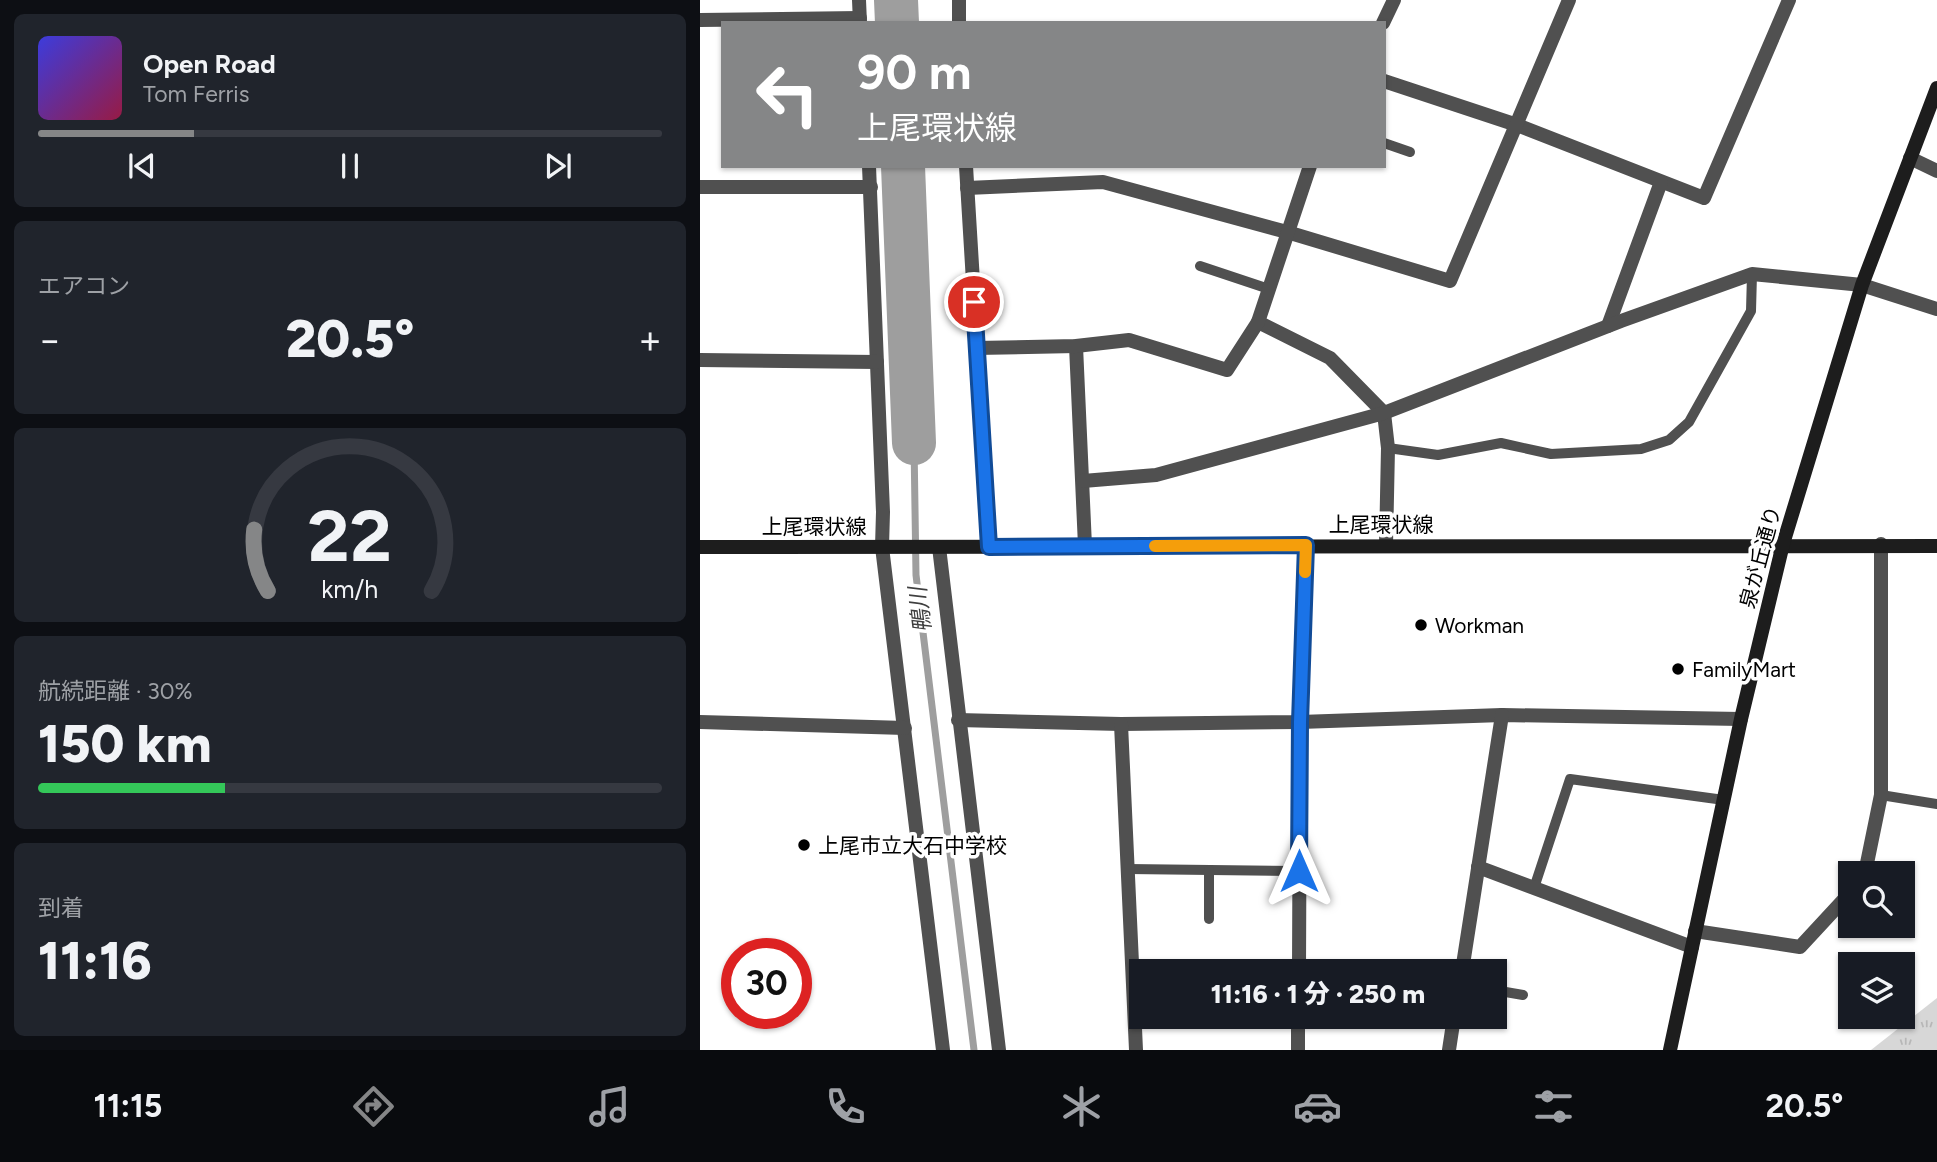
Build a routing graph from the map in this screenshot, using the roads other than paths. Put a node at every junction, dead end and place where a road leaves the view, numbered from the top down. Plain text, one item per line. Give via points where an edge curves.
1 (859, 0) edge
2 (959, 0) edge
3 (1394, 0) edge
4 (1569, 0) edge
5 (1789, 0) edge
6 (700, 20) edge
7 (860, 21) edge
8 (960, 21) edge
9 (1384, 21) edge
10 (1386, 81) edge
11 (1937, 89) edge
12 (1517, 125) junction
13 (1386, 144) edge
14 (1410, 152) dead end
15 (1910, 158) junction
16 (869, 168) edge
17 (966, 168) edge
18 (1309, 168) edge
19 (1937, 171) edge
20 (1661, 182) junction
21 (700, 187) edge
22 (871, 187) junction
23 (967, 188) junction
24 (1287, 232) junction
25 (1200, 266) dead end
26 (1752, 274) junction
27 (1862, 285) junction
28 (1269, 289) junction
29 (1937, 309) edge
30 (1258, 322) junction
31 (1608, 326) junction
32 (1076, 346) junction
33 (976, 348) junction
34 (700, 360) edge
35 (877, 362) junction
36 (1384, 413) junction
37 (1388, 448) junction
38 (1083, 481) junction
39 (1783, 544) junction
40 (1881, 544) junction
41 (1306, 545) junction
42 (1386, 545) junction
43 (1085, 546) junction
44 (1937, 546) edge
45 (700, 547) edge
46 (882, 547) junction
47 (939, 547) junction
48 (989, 547) junction
49 (1502, 715) junction
50 (1741, 719) junction
51 (958, 720) junction
52 (700, 722) edge
53 (1300, 722) junction
54 (1121, 724) junction
55 (905, 728) junction
56 (1881, 795) junction
57 (1724, 800) junction
58 (1937, 804) edge
59 (1867, 861) edge
60 (1478, 867) junction
61 (1128, 869) junction
62 (1209, 870) junction
63 (1299, 871) junction
64 (1534, 888) junction
65 (1838, 906) edge
66 (1209, 919) dead end
67 (1695, 931) junction
68 (1692, 947) junction
69 (1134, 959) edge
70 (1299, 959) edge
71 (1464, 959) edge
72 (1507, 992) edge
73 (1523, 995) dead end
74 (1136, 1029) edge
75 (1298, 1029) edge
76 (1452, 1029) edge
77 (943, 1050) edge
78 (999, 1050) edge
79 (1136, 1050) edge
80 (1298, 1050) edge
81 (1449, 1050) edge
82 (1670, 1050) edge

1 - 7 street
2 - 8 street
3 - 9 street
4 - 12 street
5 - 20 street via 1704,198
6 - 7 street
10 - 12 street
11 - 15 main road, 泉が丘通り
12 - 20 street
12 - 24 street via 1450,281
13 - 14 lane
15 - 19 street
15 - 27 main road, 泉が丘通り
16 - 22 street
17 - 23 street
18 - 24 street
20 - 31 street
21 - 22 street
22 - 35 street
23 - 24 street via 1103,182
23 - 33 street
24 - 28 street
25 - 28 lane
26 - 27 street
26 - 31 street
26 - 37 lane via 1751,311 1689,422 1669,440 1641,449 1551,454 1501,443 1438,455
27 - 29 street
27 - 39 main road, 泉が丘通り
28 - 30 street
30 - 32 street via 1227,370 1129,340
30 - 36 street via 1330,358
31 - 36 street
32 - 33 street
32 - 38 street
33 - 48 street
34 - 35 street
35 - 46 street
36 - 37 street
36 - 38 street via 1156,475
37 - 42 street
38 - 43 street
39 - 40 main road, 上尾環状線
39 - 42 main road, 上尾環状線
39 - 50 main road, 泉が丘通り
40 - 44 main road, 上尾環状線
40 - 56 street
41 - 42 main road, 上尾環状線
41 - 43 main road, 上尾環状線
41 - 53 street
43 - 48 main road, 上尾環状線
45 - 46 main road, 上尾環状線
46 - 47 main road, 上尾環状線
46 - 55 street
47 - 48 main road, 上尾環状線
47 - 51 street
49 - 50 street
49 - 53 street
49 - 60 street
50 - 57 main road, 泉が丘通り
51 - 54 street
51 - 78 street
52 - 55 street
53 - 54 street
53 - 63 street
54 - 61 street
55 - 77 street
56 - 58 lane
56 - 59 street
57 - 64 lane via 1570,779
57 - 67 main road, 泉が丘通り
60 - 64 street
60 - 71 street
61 - 62 lane
61 - 69 street
62 - 63 lane
62 - 66 lane
63 - 70 street
64 - 68 street
65 - 67 street via 1800,947
67 - 68 main road, 泉が丘通り
68 - 82 main road, 泉が丘通り
72 - 73 lane
74 - 79 street
75 - 80 street
76 - 81 street

